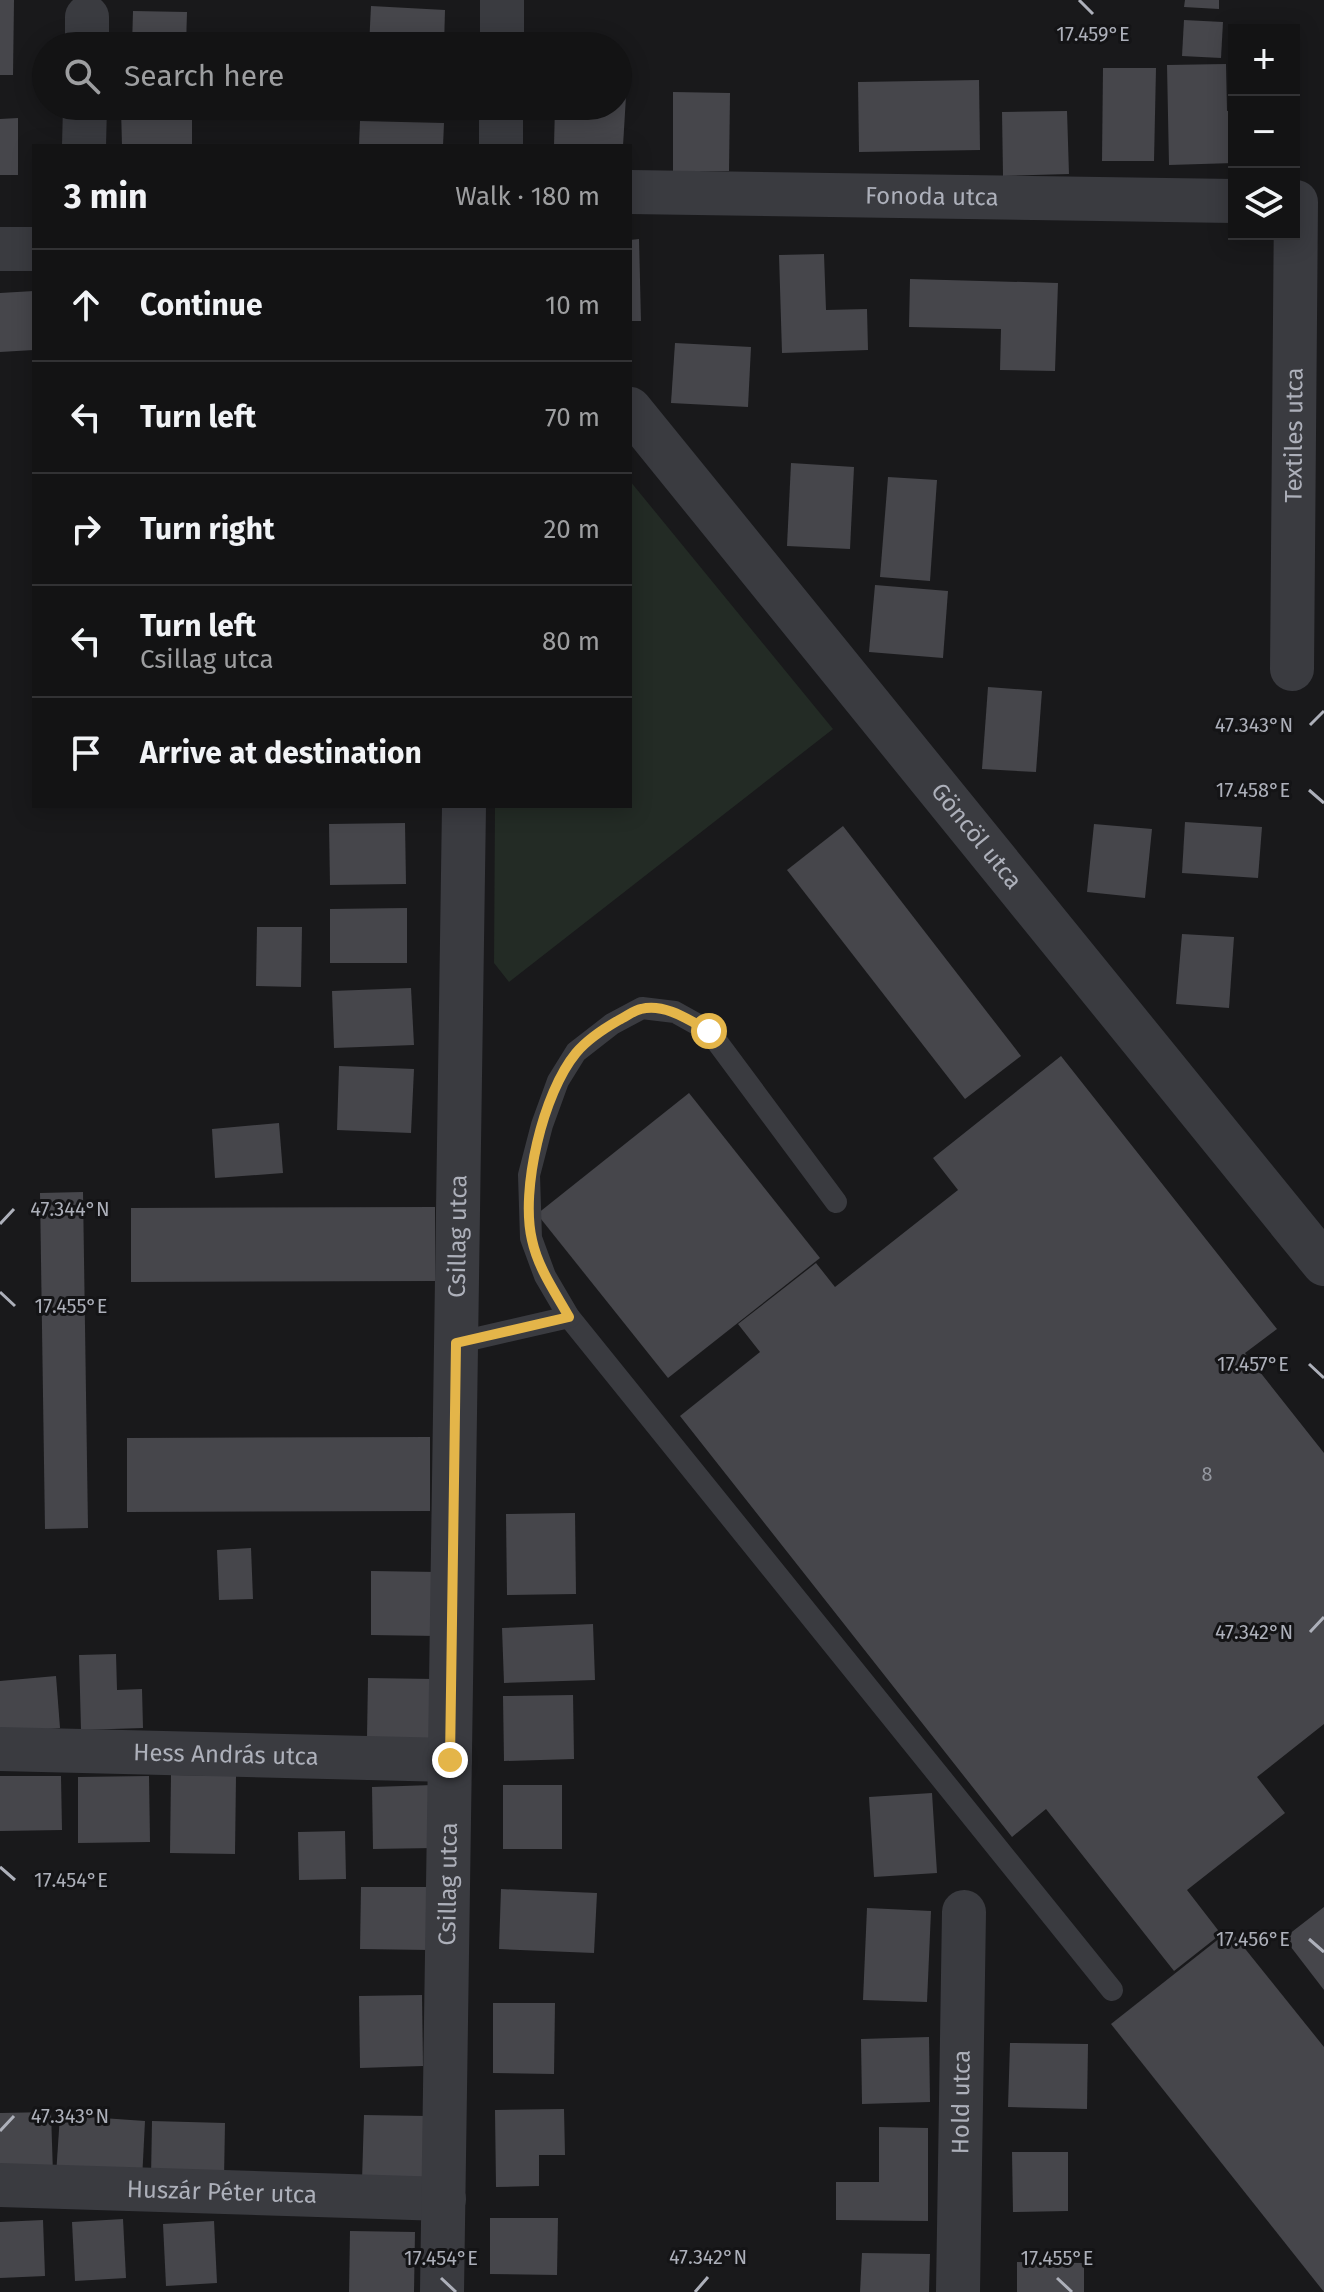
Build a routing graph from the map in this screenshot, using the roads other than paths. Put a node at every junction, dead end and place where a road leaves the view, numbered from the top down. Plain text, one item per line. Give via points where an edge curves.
1 (502, 0) edge
2 (502, 32) edge
3 (85, 120) edge
4 (501, 120) edge
5 (84, 144) edge
6 (501, 144) edge
7 (632, 192) edge
8 (1228, 201) edge
9 (1305, 202) edge
10 (0, 249) edge
11 (32, 249) edge
12 (632, 411) edge
13 (1292, 669) dead end
14 (464, 808) edge
15 (836, 1202) dead end
16 (1324, 1264) edge
17 (569, 1317) junction
18 (456, 1343) junction
19 (0, 1749) edge
20 (450, 1760) junction
21 (964, 1912) dead end
22 (1112, 1990) dead end
23 (0, 2185) edge
24 (444, 2199) junction
25 (442, 2292) edge
26 (958, 2292) edge

1 - 2 street
3 - 5 street
4 - 6 street
7 - 8 street, Fonoda utca
9 - 13 street, Textiles utca
10 - 11 street
12 - 16 street, Göncöl utca
14 - 18 street, Csillag utca
15 - 17 lane via 709,1031 675,1012 642,1008 576,1052 558,1081 529,1175 531,1238
17 - 18 lane
17 - 22 lane
18 - 20 street, Csillag utca
19 - 20 street, Hess András utca
20 - 24 street, Csillag utca
21 - 26 street, Hold utca
23 - 24 street, Huszár Péter utca
24 - 25 street, Csillag utca

